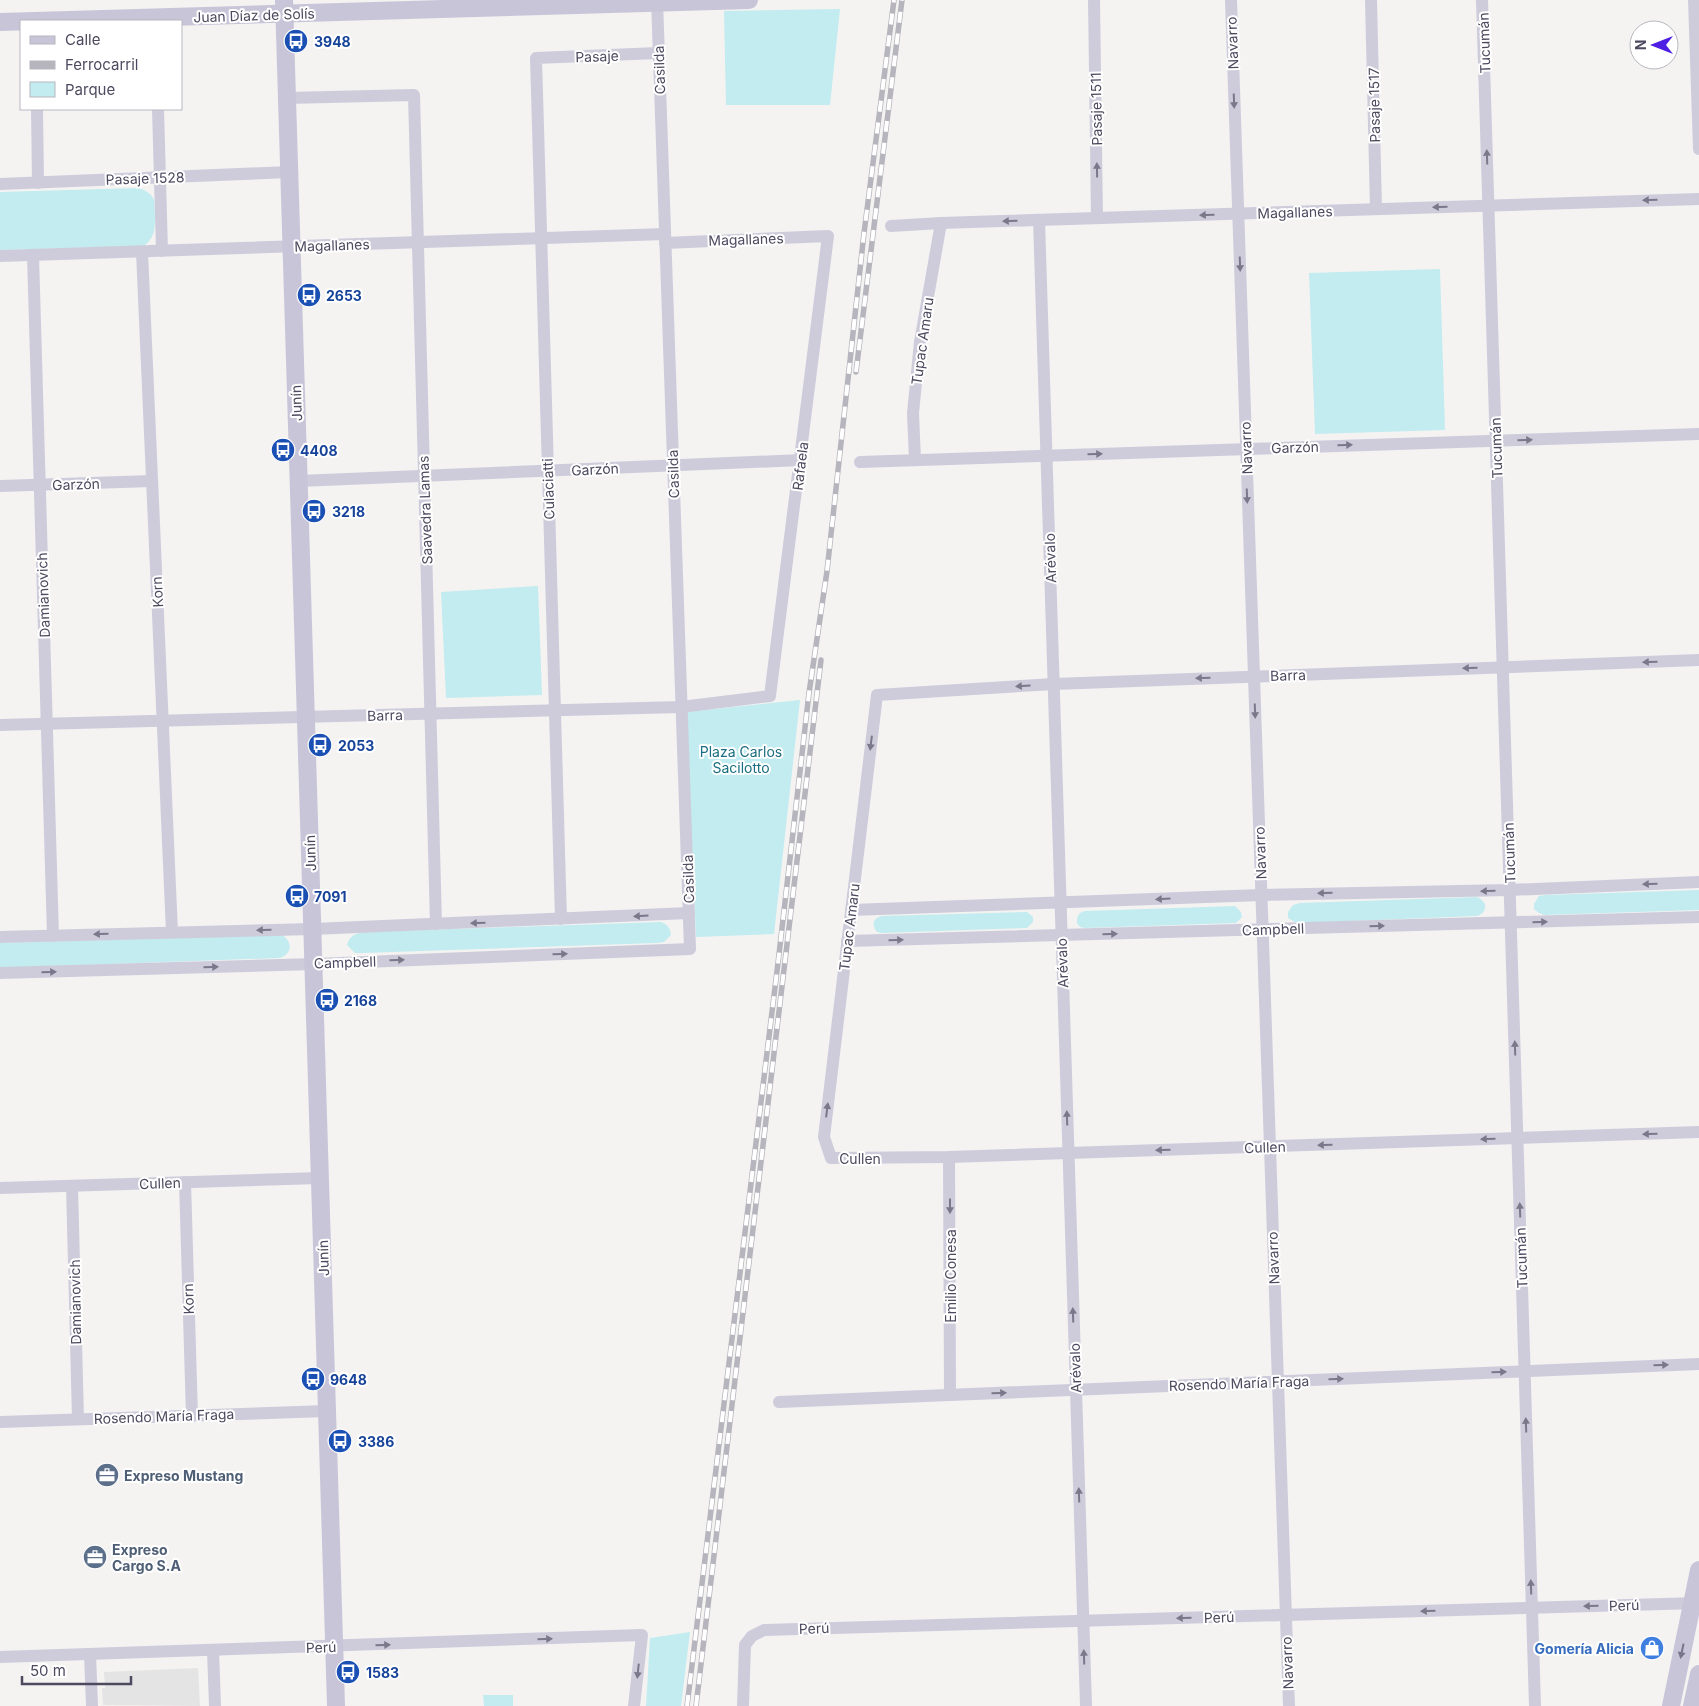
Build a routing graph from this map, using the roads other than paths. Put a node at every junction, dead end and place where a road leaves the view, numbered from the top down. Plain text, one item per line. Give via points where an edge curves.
1 (749, 0) edge
2 (1094, 0) edge
3 (1231, 0) edge
4 (1371, 0) edge
5 (1482, 0) edge
6 (1694, 0) edge
7 (657, 1) edge
8 (473, 4) edge
9 (284, 7) edge
10 (156, 19) edge
11 (96, 20) edge
12 (20, 21) edge
13 (0, 22) edge
14 (658, 53) junction
15 (536, 58) joint
16 (287, 98) junction
17 (37, 110) edge
18 (158, 110) edge
19 (1699, 149) edge
20 (290, 172) junction
21 (160, 177) junction
22 (38, 182) junction
23 (0, 184) edge
24 (1699, 199) edge
25 (1489, 206) junction
26 (1376, 209) junction
27 (1238, 214) junction
28 (1098, 218) junction
29 (1039, 220) junction
30 (941, 223) junction
31 (891, 226) dead end
32 (828, 236) joint
33 (541, 238) junction
34 (665, 239) junction
35 (418, 242) junction
36 (292, 247) junction
37 (162, 251) junction
38 (142, 252) junction
39 (33, 255) junction
40 (0, 256) edge
41 (1699, 434) edge
42 (1496, 440) junction
43 (1246, 449) junction
44 (1046, 455) junction
45 (801, 460) junction
46 (915, 460) junction
47 (860, 462) dead end
48 (672, 465) junction
49 (548, 471) junction
50 (424, 476) junction
51 (152, 481) junction
52 (299, 481) junction
53 (39, 485) junction
54 (0, 486) edge
55 (1699, 660) edge
56 (1503, 667) junction
57 (1254, 676) junction
58 (1054, 684) junction
59 (877, 695) joint
60 (770, 696) joint
61 (681, 706) junction
62 (555, 710) junction
63 (431, 713) junction
64 (306, 717) junction
65 (163, 721) junction
66 (47, 724) junction
67 (0, 725) edge
68 (1699, 882) edge
69 (1510, 890) junction
70 (1261, 895) junction
71 (1061, 904) junction
72 (851, 910) junction
73 (689, 913) junction
74 (1699, 918) edge
75 (560, 919) junction
76 (1510, 922) junction
77 (436, 924) junction
78 (313, 929) junction
79 (1262, 929) junction
80 (172, 932) junction
81 (1061, 935) junction
82 (53, 936) junction
83 (0, 937) edge
84 (848, 941) junction
85 (690, 949) joint
86 (314, 964) junction
87 (0, 973) edge
88 (1699, 1132) edge
89 (1518, 1138) junction
90 (1270, 1147) junction
91 (1068, 1153) junction
92 (950, 1157) junction
93 (831, 1158) joint
94 (320, 1178) junction
95 (185, 1182) junction
96 (72, 1186) junction
97 (0, 1188) edge
98 (1699, 1364) edge
99 (1524, 1371) junction
100 (1278, 1381) junction
101 (1076, 1389) junction
102 (950, 1395) junction
103 (779, 1402) dead end
104 (327, 1411) junction
105 (192, 1416) junction
106 (78, 1419) junction
107 (0, 1422) edge
108 (1699, 1570) edge
109 (1696, 1603) edge
110 (1532, 1608) junction
111 (1286, 1615) junction
112 (1083, 1620) junction
113 (334, 1646) junction
114 (213, 1650) junction
115 (90, 1654) junction
116 (0, 1657) edge
117 (1699, 1674) edge
118 (92, 1706) edge
119 (215, 1706) edge
120 (336, 1706) edge
121 (634, 1706) edge
122 (743, 1706) edge
123 (1086, 1706) edge
124 (1289, 1706) edge
125 (1535, 1706) edge
126 (1671, 1706) edge
127 (1692, 1706) edge

1 - 7 main road, Juan Díaz de Solís
28 -> 2 street, Pasaje 1511
3 -> 27 street, Navarro
4 - 26 street, Pasaje 1517
25 -> 5 street, Tucumán
6 - 19 street
7 - 8 main road, Juan Díaz de Solís
7 - 14 street, Casilda
8 - 9 main road, Juan Díaz de Solís
9 - 10 main road, Juan Díaz de Solís
9 - 16 main road, Junín
10 - 11 main road, Juan Díaz de Solís
12 - 13 main road, Juan Díaz de Solís
14 - 15 street, Pasaje
14 - 34 street, Casilda
15 - 33 street, Culaciatti
16 - 20 main road, Junín
16 - 35 street, Saavedra Lamas via 414,95
17 - 22 street
18 - 21 street
20 - 21 street, Pasaje 1528
20 - 36 main road, Junín
21 - 22 street, Pasaje 1528
21 - 37 street
22 - 23 street, Pasaje 1528
24 -> 25 street, Magallanes
25 -> 26 street, Magallanes
25 - 42 street, Tucumán
26 - 27 street, Magallanes
27 -> 28 street, Magallanes
27 -> 43 street, Navarro
28 - 29 street, Magallanes
29 -> 30 street, Magallanes
29 - 44 street, Arévalo
30 - 31 street, Magallanes
30 - 46 street, Tupac Amaru via 920,342 912,412
32 - 34 street, Magallanes
32 - 45 street, Rafaela
33 - 34 street, Magallanes
33 - 35 street, Magallanes
33 - 49 street, Culaciatti
34 - 48 street, Casilda
35 - 36 street, Magallanes
35 - 50 street, Saavedra Lamas
36 - 37 street, Magallanes
36 - 52 main road, Junín
37 - 38 street, Magallanes
38 - 39 street, Magallanes
38 - 51 street, Korn
39 - 40 street, Magallanes
39 - 53 street, Damianovich
42 -> 41 street, Garzón
43 -> 42 street, Garzón
42 - 56 street, Tucumán
44 -> 43 street, Garzón
43 -> 57 street, Navarro
44 - 46 street, Garzón
44 - 58 street, Arévalo
45 - 48 street, Garzón
45 - 60 street, Rafaela
46 - 47 street, Garzón
48 - 49 street, Garzón
48 - 61 street, Casilda
49 - 50 street, Garzón
49 - 62 street, Culaciatti
50 - 52 street, Garzón
50 - 63 street, Saavedra Lamas
51 - 53 street, Garzón
51 - 65 street, Korn
52 - 64 main road, Junín
53 - 54 street, Garzón
53 - 66 street, Damianovich
55 -> 56 street, Barra
56 -> 57 street, Barra
56 - 69 street, Tucumán
57 -> 58 street, Barra
57 -> 70 street, Navarro
58 -> 59 street, Barra
58 - 71 street, Arévalo
59 -> 72 street, Tupac Amaru
60 - 61 street, Barra
61 - 62 street, Barra
61 - 73 street, Casilda
62 - 63 street, Barra
62 - 75 street, Culaciatti
63 - 64 street, Barra
63 - 77 street, Saavedra Lamas
64 - 65 street, Barra
64 - 78 main road, Junín
65 - 66 street, Barra
65 - 80 street, Korn
66 - 67 street, Barra
66 - 82 street, Damianovich
68 -> 69 street
69 -> 70 street
69 - 76 street, Tucumán
70 -> 71 street
70 - 79 street, Navarro
71 - 72 street
71 - 81 street, Arévalo
72 - 84 street, Tupac Amaru
73 -> 75 street
73 - 85 street, Casilda
76 -> 74 street, Campbell
75 -> 77 street
79 -> 76 street, Campbell
89 -> 76 street, Tucumán
77 - 78 street
78 -> 80 street
78 - 86 main road, Junín
81 -> 79 street, Campbell
79 - 90 street, Navarro
80 -> 82 street
84 -> 81 street, Campbell
91 -> 81 street, Arévalo
82 - 83 street
93 -> 84 street, Tupac Amaru via 824,1137
86 -> 85 street, Campbell
87 -> 86 street, Campbell
86 - 94 main road, Junín
88 -> 89 street, Cullen
89 -> 90 street, Cullen
99 -> 89 street, Tucumán
90 -> 91 street, Cullen
90 - 100 street, Navarro
91 - 92 street, Cullen
101 -> 91 street, Arévalo
92 - 93 street, Cullen
92 -> 102 street, Emilio Conesa
94 - 95 street, Cullen
94 - 104 main road, Junín
95 - 96 street, Cullen
95 - 105 street, Korn
96 - 97 street, Cullen
96 - 106 street, Damianovich
99 -> 98 street, Rosendo María Fraga
100 -> 99 street, Rosendo María Fraga
110 -> 99 street, Tucumán
100 - 101 street, Rosendo María Fraga
100 - 111 street, Navarro
102 -> 101 street, Rosendo María Fraga
112 -> 101 street, Arévalo
102 - 103 street, Rosendo María Fraga
104 - 105 street, Rosendo María Fraga
104 - 113 main road, Junín
105 - 106 street, Rosendo María Fraga
106 - 107 street, Rosendo María Fraga
108 - 109 main road
109 -> 110 street, Perú
109 -> 126 main road
110 -> 111 street, Perú
110 - 125 street, Tucumán
111 -> 112 street, Perú
111 - 124 street, Navarro
112 - 122 street, Perú via 764,1630 752,1636 746,1645
123 -> 112 street, Arévalo
113 - 114 street, Perú
113 - 120 main road, Junín
113 -> 121 street, Perú via 642,1635
114 - 115 street, Perú
114 - 119 street
115 - 116 street, Perú
115 - 118 street
117 - 127 main road

